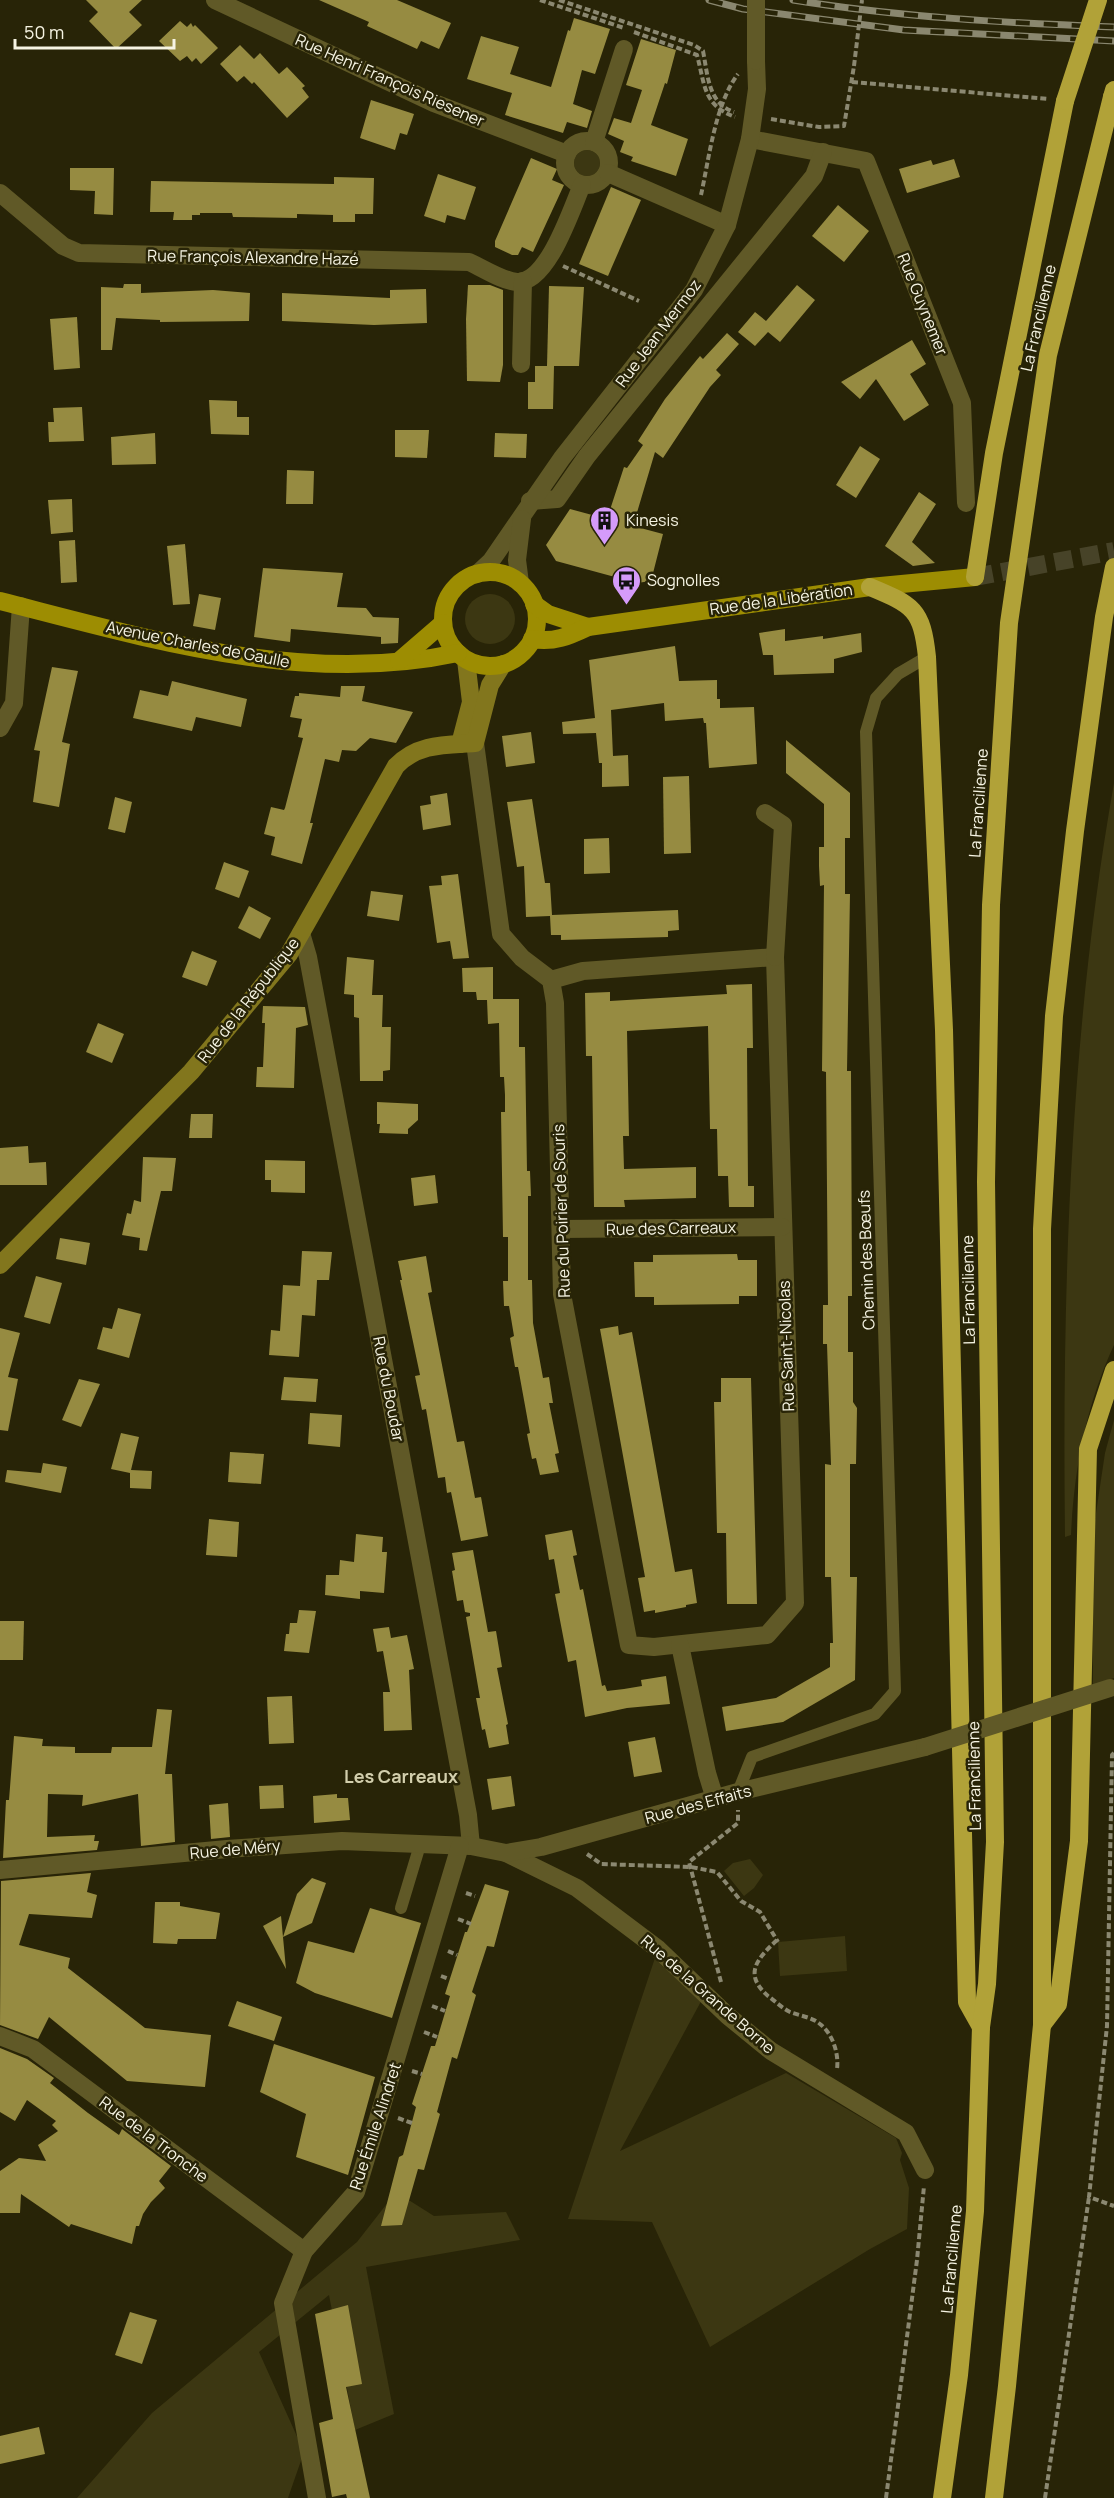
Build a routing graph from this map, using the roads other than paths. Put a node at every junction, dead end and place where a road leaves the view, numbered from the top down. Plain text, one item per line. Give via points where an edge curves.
1 (215, 0) edge
2 (756, 0) edge
3 (1098, 0) edge
4 (624, 49) dead end
5 (1113, 93) edge
6 (750, 139) junction
7 (594, 142) junction
8 (819, 151) junction
9 (567, 154) junction
10 (608, 172) junction
11 (582, 185) junction
12 (0, 193) edge
13 (727, 225) junction
14 (522, 281) junction
15 (521, 364) dead end
16 (966, 503) dead end
17 (527, 507) junction
18 (1114, 567) edge
19 (477, 574) junction
20 (975, 577) joint
21 (520, 583) junction
22 (870, 587) junction
23 (0, 601) edge
24 (534, 604) junction
25 (21, 606) junction
26 (443, 623) junction
27 (588, 627) junction
28 (532, 639) junction
29 (462, 657) junction
30 (927, 657) junction
31 (399, 661) junction
32 (503, 664) junction
33 (0, 728) edge
34 (468, 743) junction
35 (765, 813) dead end
36 (301, 933) junction
37 (775, 957) junction
38 (551, 980) junction
39 (782, 1227) junction
40 (561, 1229) junction
41 (0, 1265) edge
42 (1114, 1370) edge
43 (680, 1645) junction
44 (1112, 1687) edge
45 (738, 1792) junction
46 (715, 1799) junction
47 (420, 1845) junction
48 (466, 1846) junction
49 (506, 1853) junction
50 (0, 1870) edge
51 (400, 1908) dead end
52 (1042, 2025) junction
53 (981, 2027) junction
54 (0, 2036) edge
55 (925, 2170) road end
56 (304, 2251) junction
57 (317, 2498) edge
58 (942, 2498) edge
59 (994, 2498) edge

1 - 9 street, Rue Henri François Riesener via 434,103
2 - 6 street, bridge via 749,65 757,89
3 - 20 highway, bridge via 1062,99 994,453
4 - 7 street
5 - 53 highway, La Francilienne via 1048,356 1009,623 991,904 986,1182 995,1842
6 - 8 street
6 - 13 street, Rue Jean Mermoz
7 - 9 street via 575,144
7 - 10 street via 606,150
8 - 16 street, Rue Guynemer via 866,161 962,403
8 - 17 street, Rue Jean Mermoz via 814,176 587,456 557,499
9 - 11 street via 569,176
10 - 11 street via 600,182
10 - 13 street
11 - 14 street via 546,264
12 - 14 street, Rue François Alexandre Hazé via 56,240 80,253 470,262 514,282
13 - 17 street, Rue Jean Mermoz via 694,290
14 - 15 street
17 - 19 street, Rue Jean Mermoz via 491,561
17 - 21 street, Rue Jean Mermoz via 518,541
18 - 52 highway via 1099,650 1054,1016 1042,1229
19 - 21 main road via 492,572
19 - 26 main road via 452,592
20 - 22 main road, Rue de la Libération
21 - 24 main road
22 - 27 main road, Rue de la Libération
22 - 30 highway via 914,609 925,635
23 - 25 main road, Avenue Charles de Gaulle
24 - 27 main road, Rue de la Libération via 548,614
24 - 28 main road via 536,628
25 - 31 main road, Avenue Charles de Gaulle via 162,640 272,661 344,666
25 - 33 street via 14,703
26 - 29 main road
26 - 31 main road
27 - 28 main road, Rue de la Libération via 566,638
28 - 32 main road via 520,655
29 - 31 main road, Avenue Charles de Gaulle
29 - 32 main road via 491,666
29 - 34 street via 471,702
30 - 45 lane, Chemin des Bœufs via 898,674 876,698 866,732 895,1691 875,1714 752,1757
30 - 53 highway via 944,1030 967,2002
32 - 34 street via 490,685
34 - 36 street, Rue de la République via 441,743 404,757 396,766
34 - 38 street via 501,934 522,958
35 - 37 street, Rue Saint-Nicolas via 783,825
36 - 41 street, Rue de la République via 289,954 191,1072
36 - 48 street, Rue du Boudar via 466,1804
37 - 38 street via 583,970
37 - 39 street, Rue Saint-Nicolas
38 - 40 street, Rue du Poirier de Souris via 555,1003
39 - 40 street, Rue des Carreaux
39 - 43 street, Rue Saint-Nicolas via 795,1603 767,1635
40 - 43 street, Rue du Poirier de Souris via 562,1294 629,1645
42 - 52 highway via 1088,1449 1079,1841 1058,2004
43 - 46 street
44 - 45 street, Rue des Effaits, bridge via 925,1747
45 - 46 street, Rue des Effaits
46 - 49 street, Rue des Effaits
47 - 48 street, Rue de Méry
47 - 50 street, Rue de Méry via 331,1842
47 - 51 lane
48 - 49 street, Rue des Effaits
48 - 56 street, Rue Émile Alindret via 356,2192
49 - 55 street, Rue de la Grande Borne via 577,1888 658,1948 728,2016 771,2051 906,2133
52 - 59 highway
53 - 58 highway, La Francilienne via 975,2211
54 - 56 street, Rue de la Tronche via 33,2049
56 - 57 street, Rue Émile Alindret via 283,2303

